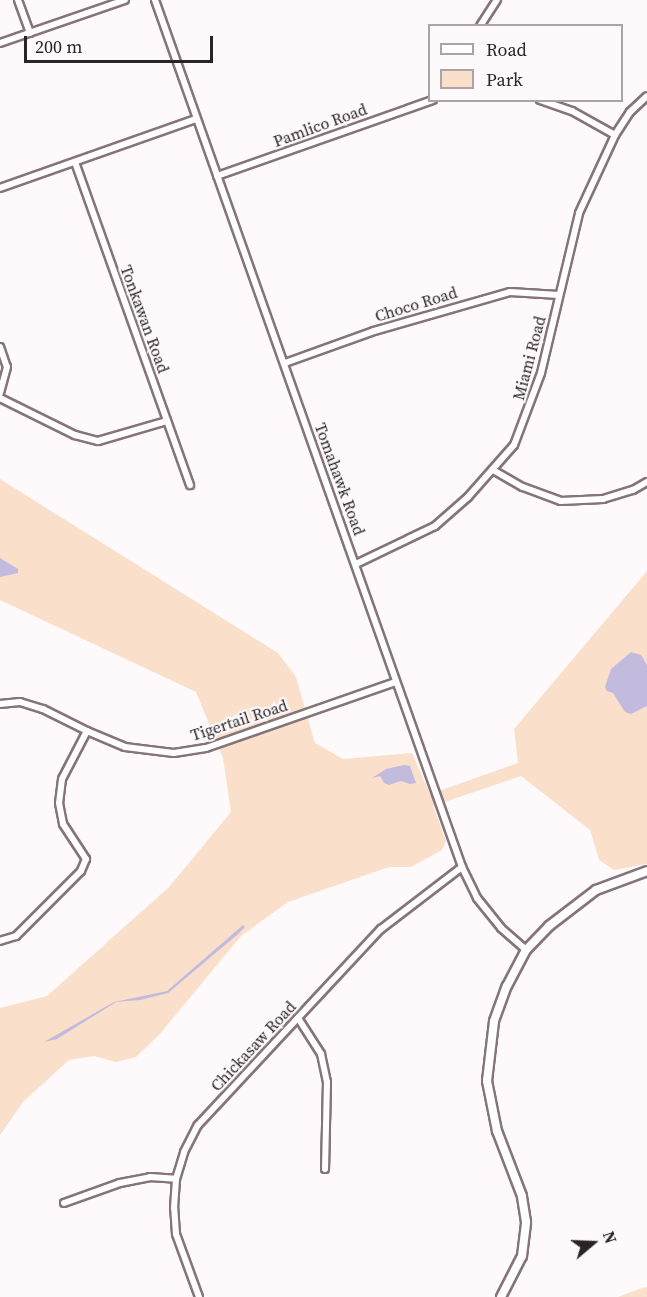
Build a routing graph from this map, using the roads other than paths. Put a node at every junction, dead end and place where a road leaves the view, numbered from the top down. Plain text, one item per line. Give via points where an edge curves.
1 (18, 0) edge
2 (125, 0) edge
3 (155, 0) edge
4 (497, 0) edge
5 (481, 24) edge
6 (30, 33) junction
7 (0, 43) edge
8 (647, 96) edge
9 (428, 102) edge
10 (546, 102) edge
11 (196, 119) junction
12 (615, 135) junction
13 (75, 162) junction
14 (217, 176) junction
15 (0, 188) edge
16 (559, 295) junction
17 (0, 347) edge
18 (285, 363) junction
19 (0, 393) edge
20 (0, 398) edge
21 (167, 421) junction
22 (493, 470) junction
23 (647, 482) edge
24 (190, 485) dead end
25 (356, 564) junction
26 (396, 682) junction
27 (0, 704) edge
28 (87, 730) junction
29 (462, 867) junction
30 (647, 872) edge
31 (0, 940) edge
32 (526, 950) junction
33 (298, 1018) junction
34 (325, 1169) dead end
35 (176, 1179) junction
36 (64, 1203) dead end
37 (199, 1297) edge
38 (501, 1297) edge

1 - 6 street
2 - 6 street
3 - 11 street, Tomahawk Road
4 - 5 street
6 - 7 street
8 - 12 street, Miami Road
9 - 14 street, Pamlico Road
10 - 12 street via 572,111
11 - 13 street
11 - 14 street, Tomahawk Road
12 - 16 street, Miami Road via 579,213
13 - 15 street
13 - 21 street, Tonkawan Road
14 - 18 street, Tomahawk Road
16 - 18 street, Choco Road via 510,292 374,331
16 - 22 street, Miami Road via 541,373 524,423 514,445
17 - 19 street via 7,367
18 - 25 street, Tomahawk Road
20 - 21 street via 75,435 98,441
21 - 24 street, Tonkawan Road
22 - 23 street via 523,487 561,501 603,499
22 - 25 street, Miami Road via 435,526
25 - 26 street, Tomahawk Road
26 - 28 street, Tigertail Road via 206,748 174,753 125,747
26 - 29 street, Tomahawk Road
27 - 28 street, Tigertail Road via 20,702
28 - 31 street via 62,779 59,803 63,824 86,859 81,871 16,936
29 - 32 street, Tomahawk Road via 477,898
29 - 33 street, Chickasaw Road via 381,929
30 - 32 street via 596,890 569,909
32 - 38 street via 507,986 488,1052 487,1081 497,1131 522,1196 526,1222 522,1256
33 - 34 street via 321,1054 327,1082
33 - 35 street, Chickasaw Road via 198,1125
35 - 36 street via 150,1177 130,1181
35 - 37 street, Chickasaw Road via 176,1234

